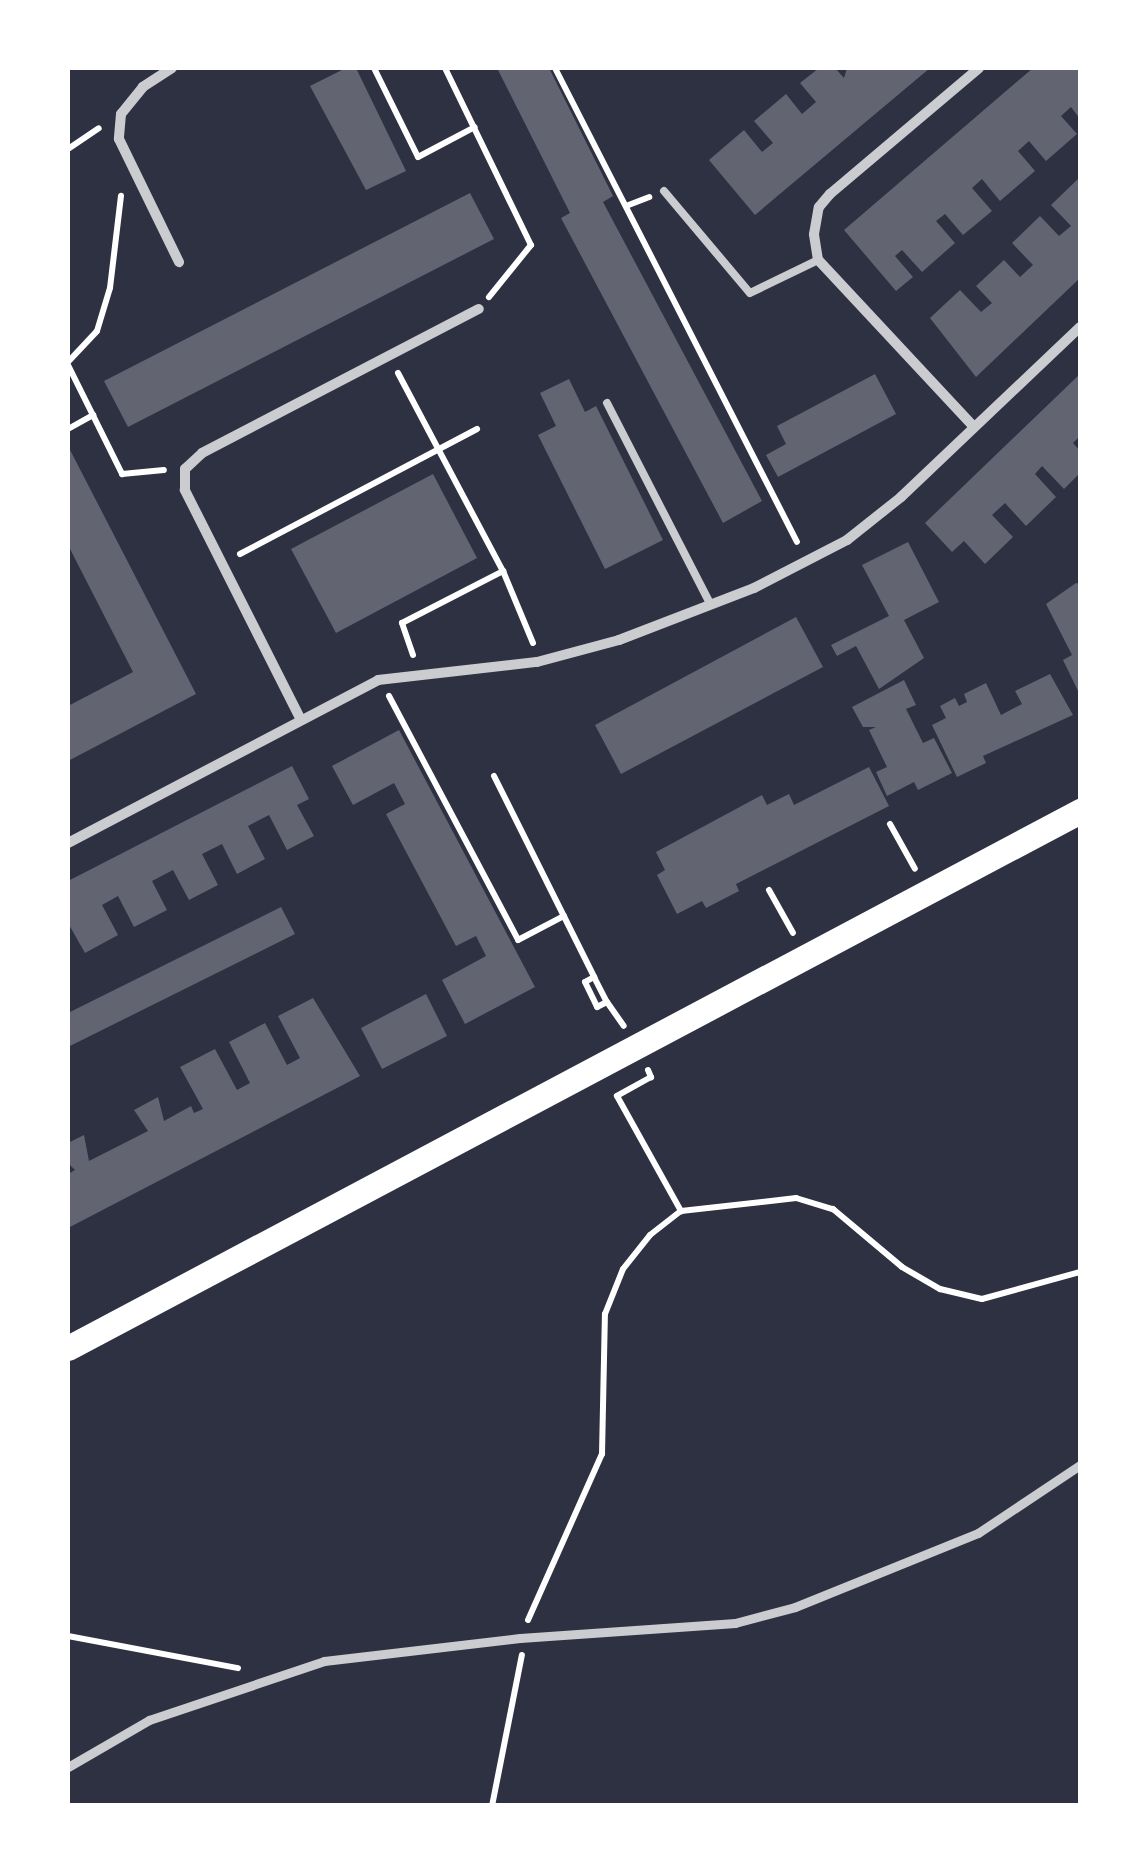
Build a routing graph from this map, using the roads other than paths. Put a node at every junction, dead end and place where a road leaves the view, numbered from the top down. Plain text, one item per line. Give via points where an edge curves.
1 (172, 68) edge
2 (979, 68) edge
3 (664, 192) dead end
4 (818, 260) junction
5 (179, 262) dead end
6 (479, 309) road end
7 (1080, 327) edge
8 (608, 403) dead end
9 (974, 426) junction
10 (711, 605) junction
11 (300, 720) junction
12 (1080, 812) edge
13 (68, 843) edge
14 (68, 1348) edge
15 (1080, 1464) edge
16 (68, 1767) edge

1 - 5 street via 142,88 121,114 126,160
2 - 4 street via 819,208
3 - 4 lane via 750,293
4 - 9 street
6 - 11 street via 202,452 185,469 184,490
7 - 9 street
8 - 10 lane
9 - 10 street via 847,540
10 - 11 street via 537,662 385,680
11 - 13 street
12 - 14 main road
15 - 16 street via 978,1532 795,1607 735,1623 324,1661 149,1720

